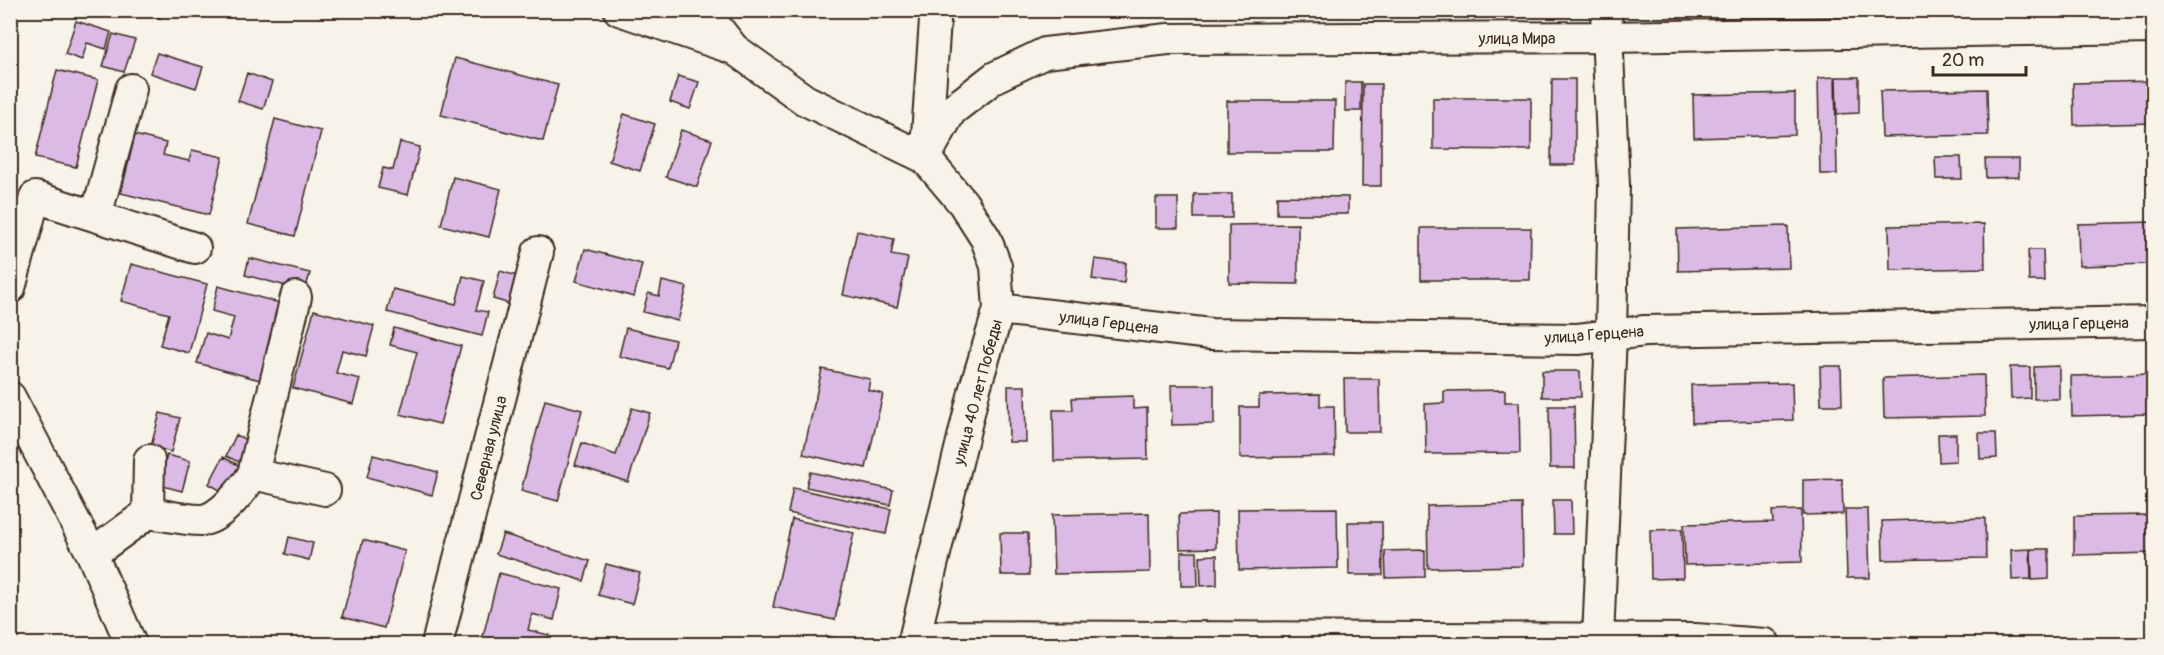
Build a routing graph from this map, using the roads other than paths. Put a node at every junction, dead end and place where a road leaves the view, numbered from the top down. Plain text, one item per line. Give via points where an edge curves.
1 (619, 10) edge
2 (703, 10) edge
3 (934, 20) dead end
4 (1606, 24) edge
5 (2154, 28) edge
6 (734, 49) junction
7 (131, 89) dead end
8 (925, 158) junction
9 (96, 216) junction
10 (195, 248) dead end
11 (538, 252) dead end
12 (10, 288) edge
13 (296, 297) dead end
14 (999, 309) junction
15 (2154, 322) edge
16 (1611, 335) junction
17 (10, 397) edge
18 (149, 460) dead end
19 (253, 474) junction
20 (325, 490) dead end
21 (148, 513) junction
22 (92, 554) junction
23 (915, 640) edge
24 (1598, 642) edge
25 (131, 645) edge
26 (437, 645) edge
27 (1765, 645) edge

1 - 6 street
2 - 6 street
3 - 8 street
4 - 5 street, улица Мира
4 - 8 street, улица Мира via 1168,39 1045,53 995,77 951,111
4 - 16 street via 1614,185
6 - 8 street via 805,100
7 - 9 street
8 - 14 street, улица 40 лет Победы via 963,202 986,239 996,266
9 - 10 street
9 - 12 street via 35,197
11 - 26 street, Северная улица
13 - 19 street
14 - 16 street, улица Герцена via 1211,334 1578,339
14 - 23 street, улица 40 лет Победы via 975,388
15 - 16 street, улица Герцена via 1645,331
16 - 24 street
17 - 22 street
18 - 21 street
19 - 20 street
19 - 21 street via 228,506 203,520
21 - 22 street
22 - 25 street
23 - 24 street
24 - 27 street via 1695,639

